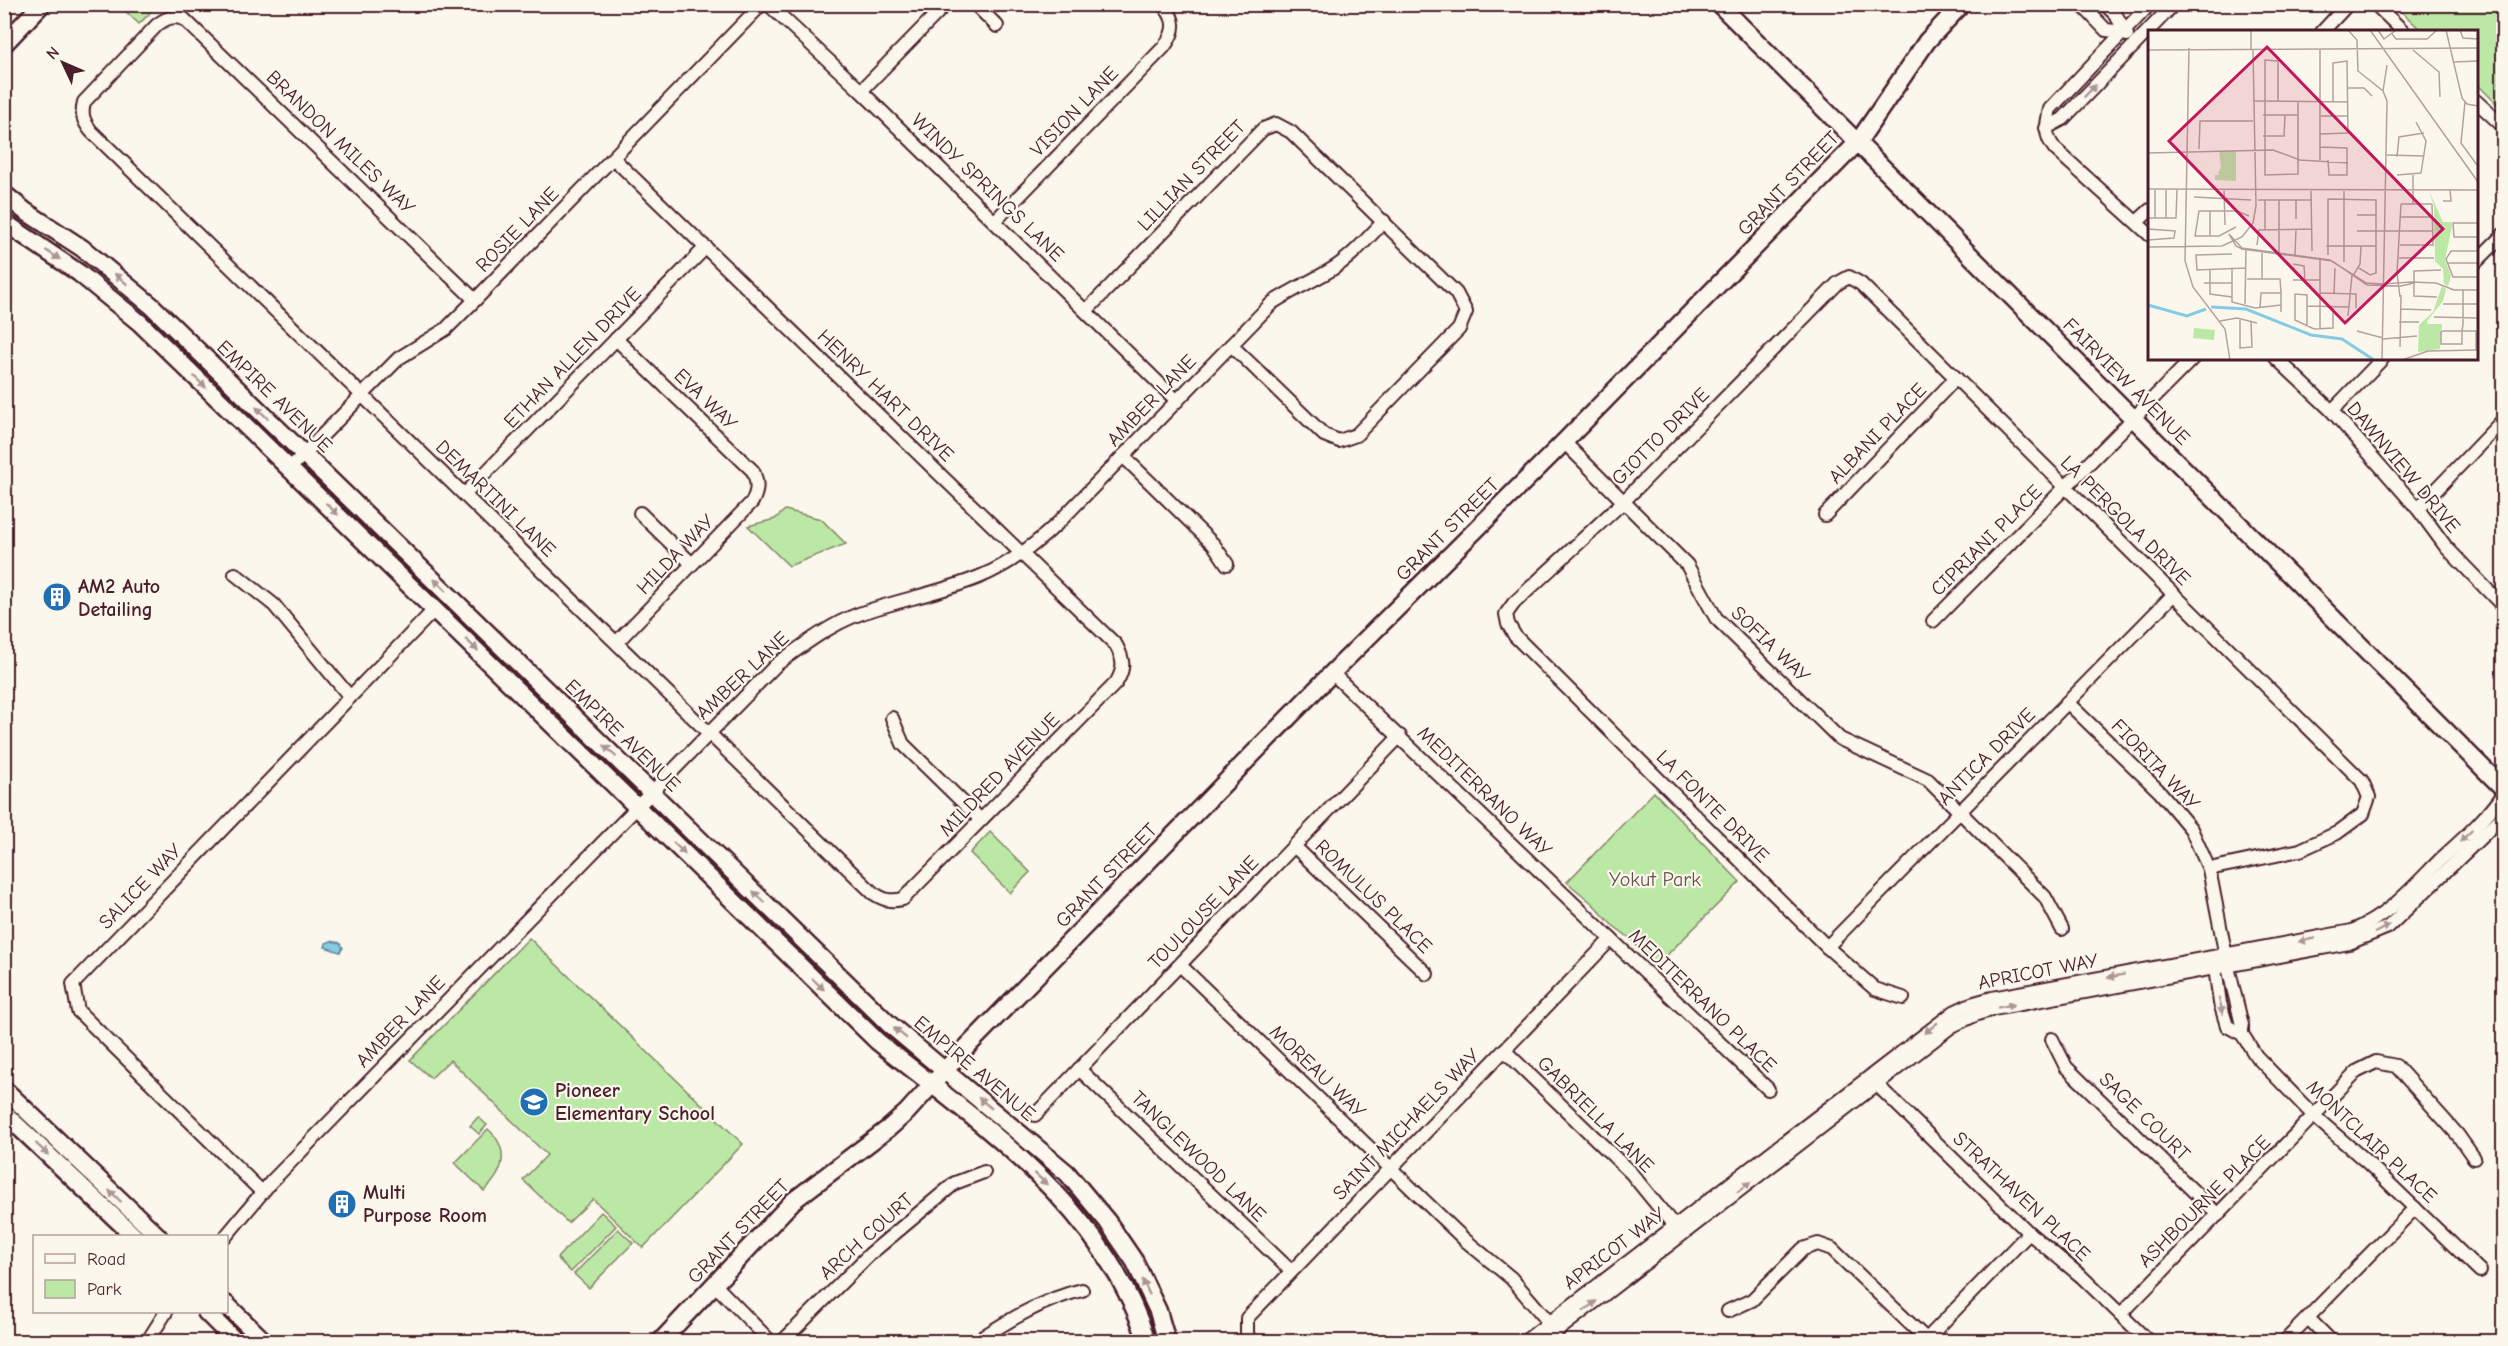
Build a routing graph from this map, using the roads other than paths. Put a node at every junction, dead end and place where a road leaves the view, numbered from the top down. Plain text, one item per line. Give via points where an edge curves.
1 (42, 4) edge
2 (762, 4) edge
3 (768, 4) edge
4 (946, 4) edge
5 (975, 4) edge
6 (1162, 4) edge
7 (1719, 4) edge
8 (1962, 4) edge
9 (2081, 4) edge
10 (2105, 4) edge
11 (2150, 4) edge
12 (2174, 4) edge
13 (2348, 4) edge
14 (2375, 4) edge
15 (176, 16) joint
16 (997, 26) dead end
17 (2149, 30) edge
18 (2324, 30) edge
19 (2402, 30) edge
20 (2148, 31) edge
21 (2124, 32) junction
22 (4, 44) edge
23 (2136, 44) junction
24 (861, 91) junction
25 (2478, 103) edge
26 (2504, 127) edge
27 (2046, 128) junction
28 (1858, 142) junction
29 (613, 158) junction
30 (4, 194) edge
31 (2148, 212) edge
32 (995, 221) junction
33 (1384, 221) junction
34 (4, 222) edge
35 (2137, 222) junction
36 (2148, 233) edge
37 (2504, 234) edge
38 (706, 248) junction
39 (2478, 260) edge
40 (1849, 277) joint
41 (475, 300) junction
42 (1086, 311) junction
43 (616, 339) junction
44 (1231, 345) junction
45 (2191, 360) edge
46 (2278, 360) edge
47 (2381, 360) edge
48 (1956, 378) junction
49 (362, 395) junction
50 (1177, 401) junction
51 (2332, 411) junction
52 (2134, 418) junction
53 (2504, 419) edge
54 (1564, 442) junction
55 (304, 454) junction
56 (1123, 456) junction
57 (290, 469) junction
58 (2067, 488) junction
59 (758, 492) joint
60 (465, 494) junction
61 (1624, 501) junction
62 (2418, 509) junction
63 (639, 513) dead end
64 (1825, 515) dead end
65 (1021, 553) junction
66 (692, 564) junction
67 (1227, 564) dead end
68 (235, 574) dead end
69 (2174, 594) junction
70 (2502, 605) edge
71 (435, 609) junction
72 (1933, 621) dead end
73 (1508, 624) joint
74 (617, 642) junction
75 (1124, 665) joint
76 (1332, 673) junction
77 (350, 697) junction
78 (2067, 702) junction
79 (892, 718) dead end
80 (709, 733) junction
81 (1400, 736) junction
82 (2504, 790) edge
83 (652, 792) junction
84 (637, 807) junction
85 (1959, 810) junction
86 (2504, 815) edge
87 (981, 820) junction
88 (1294, 846) junction
89 (2209, 869) junction
90 (893, 901) joint
91 (2062, 929) dead end
92 (1611, 939) junction
93 (1827, 947) junction
94 (2223, 963) junction
95 (1180, 965) junction
96 (1427, 974) dead end
97 (1903, 998) dead end
98 (2052, 1039) dead end
99 (1504, 1050) junction
100 (945, 1069) junction
101 (1079, 1069) junction
102 (1873, 1081) junction
103 (931, 1084) junction
104 (4, 1089) edge
105 (1768, 1089) dead end
106 (4, 1113) edge
107 (1035, 1115) dead end
108 (2315, 1117) junction
109 (2475, 1158) dead end
110 (1390, 1168) junction
111 (984, 1172) dead end
112 (262, 1192) junction
113 (2415, 1208) junction
114 (2218, 1215) junction
115 (1678, 1231) junction
116 (2029, 1233) junction
117 (133, 1235) edge
118 (157, 1235) edge
119 (227, 1235) edge
120 (1291, 1271) junction
121 (2480, 1271) dead end
122 (715, 1285) junction
123 (1082, 1290) dead end
124 (228, 1306) edge
125 (1728, 1311) dead end
126 (165, 1313) edge
127 (208, 1313) edge
128 (2121, 1314) junction
129 (2308, 1318) junction
130 (1553, 1326) junction
131 (1925, 1340) edge
132 (147, 1341) edge
133 (236, 1341) edge
134 (265, 1341) edge
135 (660, 1341) edge
136 (771, 1341) edge
137 (782, 1341) edge
138 (975, 1341) edge
139 (1146, 1341) edge
140 (1167, 1341) edge
141 (1253, 1341) edge
142 (1524, 1341) edge
143 (1543, 1341) edge
144 (2150, 1341) edge
145 (2284, 1341) edge
146 (2332, 1341) edge

1 - 22 street
2 - 29 street, ROSIE LANE
3 - 24 street, WINDY SPRINGS LANE
4 - 24 street
5 - 16 street
6 - 32 street, VISION LANE via 1174,24 1173,35 1164,47
7 - 28 street, FAIRVIEW AVENUE
8 - 28 street, GRANT STREET via 1927,40
9 - 21 street via 2106,30
10 - 21 street
11 - 21 street
12 - 17 street
13 - 18 street
14 - 19 street
15 - 41 street, BRANDON MILES WAY via 191,24
15 - 49 street, DEMARTINI LANE via 157,25 90,93 81,112 84,123
20 - 23 street
21 - 23 street
21 - 27 street via 2050,109
27 -> 23 street via 2063,119
24 - 32 street, WINDY SPRINGS LANE
25 - 26 street
27 - 35 street via 2046,138 2055,149
28 - 52 street, FAIRVIEW AVENUE
28 - 54 street, GRANT STREET
29 - 38 street, HENRY HART DRIVE
29 - 41 street, ROSIE LANE
55 -> 30 street, EMPIRE AVENUE via 115,273
31 - 35 street
32 - 42 street, WINDY SPRINGS LANE
33 - 42 street, LILLIAN STREET via 1291,132 1276,124 1263,129
33 - 44 street, AMBER LANE via 1351,255 1272,303
33 - 44 street via 1456,293 1466,312 1459,329 1356,435 1339,441 1324,435
34 -> 57 street, EMPIRE AVENUE via 103,291
35 - 36 street
37 - 39 street
38 - 43 street, ETHAN ALLEN DRIVE
38 - 65 street, HENRY HART DRIVE
40 - 48 street, LA PERGOLA DRIVE via 1861,284
40 - 61 street, GIOTTO DRIVE
41 - 49 street, ROSIE LANE via 446,329 399,358
42 - 50 street, WINDY SPRINGS LANE
43 - 59 street, EVA WAY via 753,471
43 - 60 street, ETHAN ALLEN DRIVE
44 - 50 street, AMBER LANE
45 - 52 street, CIPRIANI PLACE
46 - 51 street, DAWNVIEW DRIVE
47 - 51 street
48 - 58 street, LA PERGOLA DRIVE
48 - 64 street, ALBANI PLACE
49 - 55 street, ROSIE LANE
49 - 60 street, DEMARTINI LANE
50 - 56 street, AMBER LANE
51 - 62 street, DAWNVIEW DRIVE
52 - 58 street, CIPRIANI PLACE
52 - 82 street, FAIRVIEW AVENUE
53 - 62 street
54 - 61 street, SOFIA WAY
54 - 76 street, GRANT STREET
55 - 57 street, ROSIE LANE
83 -> 55 street, EMPIRE AVENUE
56 - 65 street, AMBER LANE via 1058,523
56 - 67 street via 1214,545
57 -> 71 street, EMPIRE AVENUE
58 - 69 street, LA PERGOLA DRIVE
58 - 72 street, CIPRIANI PLACE
59 - 66 street, HILDA WAY
60 - 74 street, DEMARTINI LANE
61 - 73 street, GIOTTO DRIVE via 1514,603 1506,614
61 - 85 street, SOFIA WAY via 1687,565 1716,618 1840,739 1928,780
62 - 70 street, DAWNVIEW DRIVE via 2446,548
63 - 66 street
65 - 75 street, HENRY HART DRIVE via 1116,645
65 - 80 street, AMBER LANE via 979,577 858,615 810,640 777,664
66 - 74 street, HILDA WAY
68 - 77 street via 274,605
69 - 78 street, ANTICA DRIVE
69 - 89 street, LA PERGOLA DRIVE via 2362,782 2369,797 2363,814 2300,850
71 - 77 street, SALICE WAY
71 -> 84 street, EMPIRE AVENUE
73 - 93 street, LA FONTE DRIVE via 1515,636
74 - 80 street, DEMARTINI LANE
75 - 87 street, MILDRED AVENUE via 1116,683
76 - 81 street, MEDITERRANO WAY
76 - 100 street, GRANT STREET
77 - 112 street, SALICE WAY via 73,984 78,1011
78 - 85 street, ANTICA DRIVE
78 - 89 street, FIORITA WAY via 2160,792 2191,829
79 - 87 street via 903,744
80 - 83 street, AMBER LANE
80 - 90 street, DEMARTINI LANE via 873,893
81 - 88 street, TOULOUSE LANE
81 - 92 street, MEDITERRANO WAY
82 -> 94 street, APRICOT WAY via 2491,811 2398,903 2370,923
83 - 84 street, AMBER LANE
100 -> 83 street, EMPIRE AVENUE via 889,1024
84 -> 103 street, EMPIRE AVENUE via 877,1041
84 - 112 street, AMBER LANE
85 - 91 street, SOFIA WAY via 2045,897
85 - 93 street, ANTICA DRIVE
94 -> 86 street, APRICOT WAY via 2349,943 2388,927
87 - 90 street, MILDRED AVENUE via 912,892
88 - 95 street, TOULOUSE LANE
88 - 96 street, ROMULUS PLACE
89 - 94 street, FIORITA WAY
92 - 99 street, SAINT MICHAELS WAY
92 - 105 street, MEDITERRANO PLACE
93 - 97 street, LA FONTE DRIVE via 1875,989
94 - 102 street, APRICOT WAY via 1971,1004 1939,1022
94 - 108 street, MONTCLAIR PLACE via 2242,1025 2241,1034 2256,1056
95 - 101 street, TOULOUSE LANE
95 - 110 street, MOREAU WAY
98 - 114 street, SAGE COURT via 2066,1067
99 - 110 street, SAINT MICHAELS WAY
99 - 115 street, GABRIELLA LANE via 1631,1173
100 - 103 street, GRANT STREET
140 -> 100 street, EMPIRE AVENUE via 1135,1262 1107,1221 1067,1173
101 - 107 street, TOULOUSE LANE
101 - 120 street, TANGLEWOOD LANE
102 - 115 street, APRICOT WAY
102 - 116 street, STRATHAVEN PLACE
103 - 122 street, GRANT STREET via 889,1128 793,1201
103 -> 139 street, EMPIRE AVENUE via 1054,1190 1092,1235 1118,1274
118 -> 104 street
106 -> 117 street
108 - 109 street, ASHBOURNE PLACE via 2356,1072 2376,1062 2396,1066
108 - 113 street, MONTCLAIR PLACE
108 - 114 street, ASHBOURNE PLACE
110 - 120 street, SAINT MICHAELS WAY
110 - 130 street, MOREAU WAY via 1511,1278
111 - 137 street, ARCH COURT via 955,1183 870,1254
112 - 119 street, AMBER LANE
113 - 121 street, MONTCLAIR PLACE
113 - 129 street
114 - 128 street, ASHBOURNE PLACE
115 - 130 street, APRICOT WAY
116 - 128 street, STRATHAVEN PLACE
116 - 131 street
120 - 141 street, SAINT MICHAELS WAY via 1247,1318 1247,1335
122 - 135 street, GRANT STREET
122 - 136 street
123 - 138 street via 1064,1294 1008,1320
124 - 134 street
125 - 131 street via 1752,1300 1803,1249 1818,1244 1832,1249
126 - 132 street
127 - 133 street
128 - 144 street, STRATHAVEN PLACE
129 - 145 street
129 - 146 street
130 - 142 street, APRICOT WAY
130 - 143 street, APRICOT WAY

